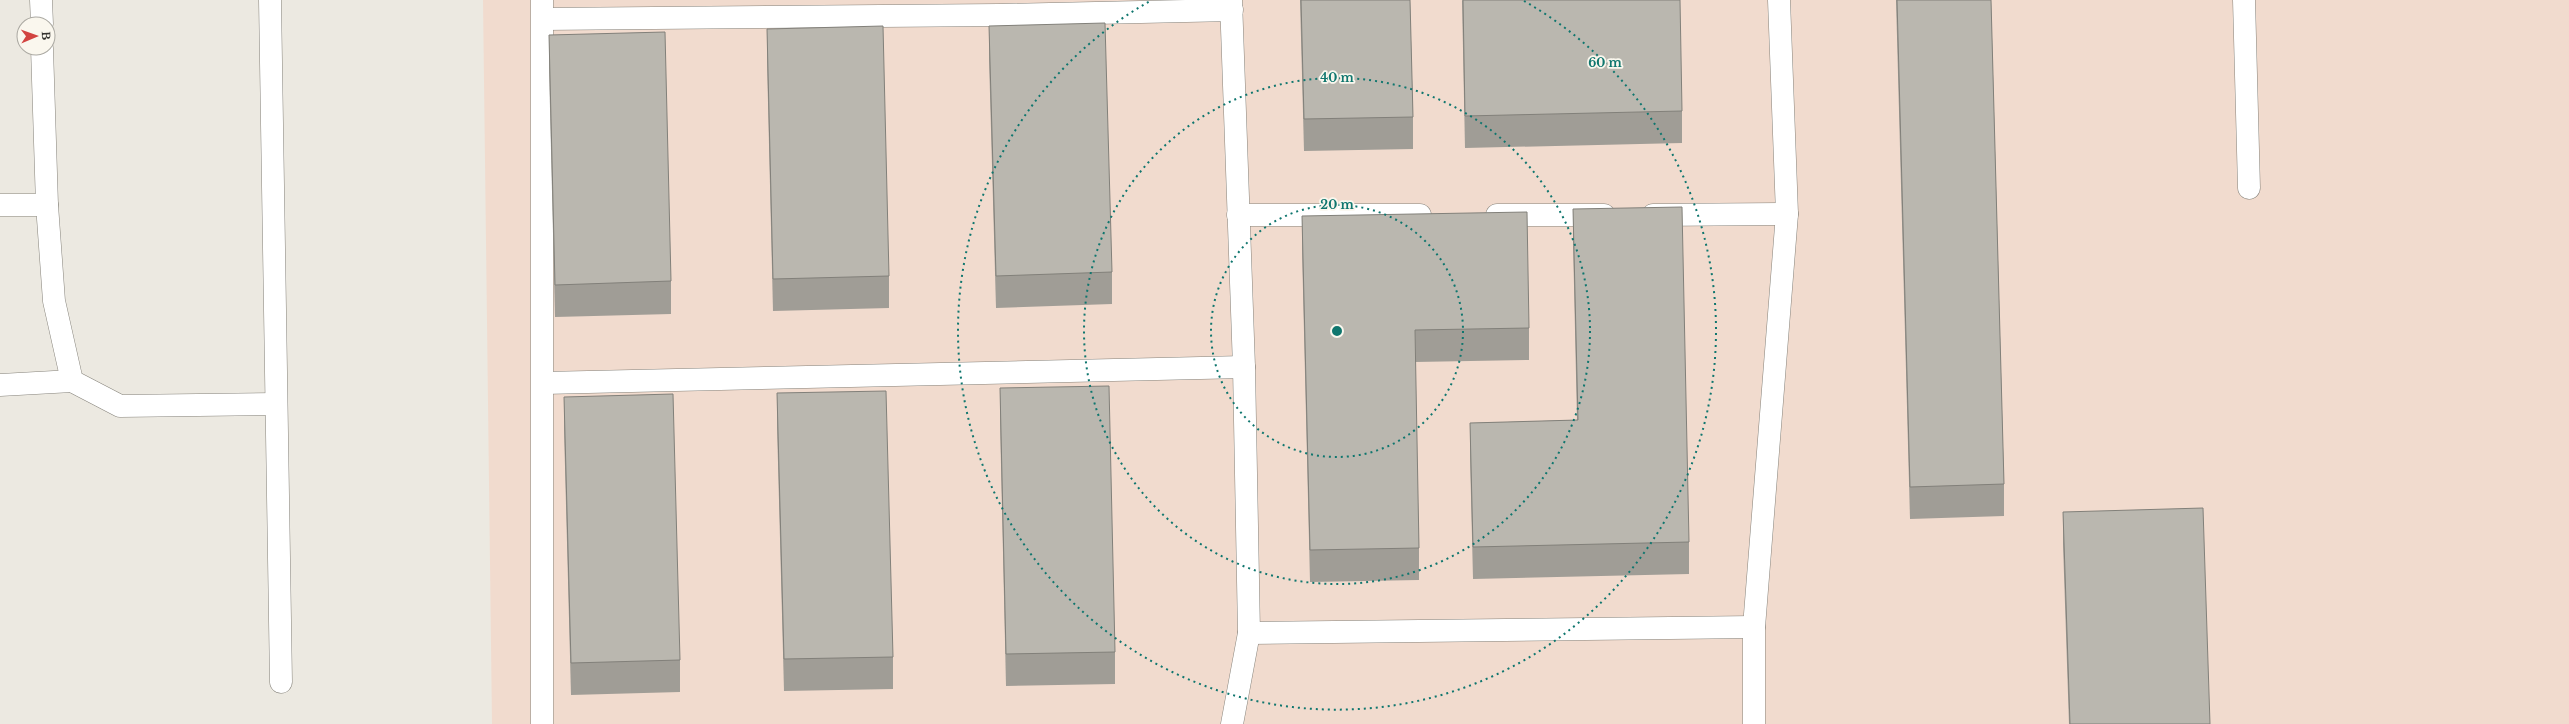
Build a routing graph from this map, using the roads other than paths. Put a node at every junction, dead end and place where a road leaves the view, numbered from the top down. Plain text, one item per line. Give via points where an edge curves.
1 (41, 0) edge
2 (270, 0) edge
3 (1779, 0) edge
4 (2244, 0) edge
5 (1231, 5) edge
6 (542, 10) edge
7 (42, 16) edge
8 (42, 56) edge
9 (2249, 188) dead end
10 (0, 205) edge
11 (47, 205) junction
12 (1787, 214) junction
13 (1238, 215) junction
14 (1437, 215) edge
15 (1477, 215) edge
16 (1244, 368) junction
17 (72, 381) junction
18 (544, 383) junction
19 (0, 385) edge
20 (276, 404) junction
21 (1754, 627) junction
22 (1248, 633) junction
23 (281, 682) dead end
24 (542, 724) edge
25 (1232, 724) edge
26 (1754, 724) edge

1 - 7 lane
2 - 20 lane
3 - 12 lane
4 - 9 lane
5 - 6 lane via 999,15
5 - 13 lane
6 - 18 lane
8 - 11 lane
10 - 11 lane
11 - 17 lane via 54,300
12 - 15 lane
12 - 21 lane
13 - 14 lane
13 - 16 lane
16 - 18 lane
16 - 22 lane
17 - 19 lane
17 - 20 lane via 120,406
18 - 24 lane
20 - 23 lane
21 - 22 lane
21 - 26 lane
22 - 25 lane

